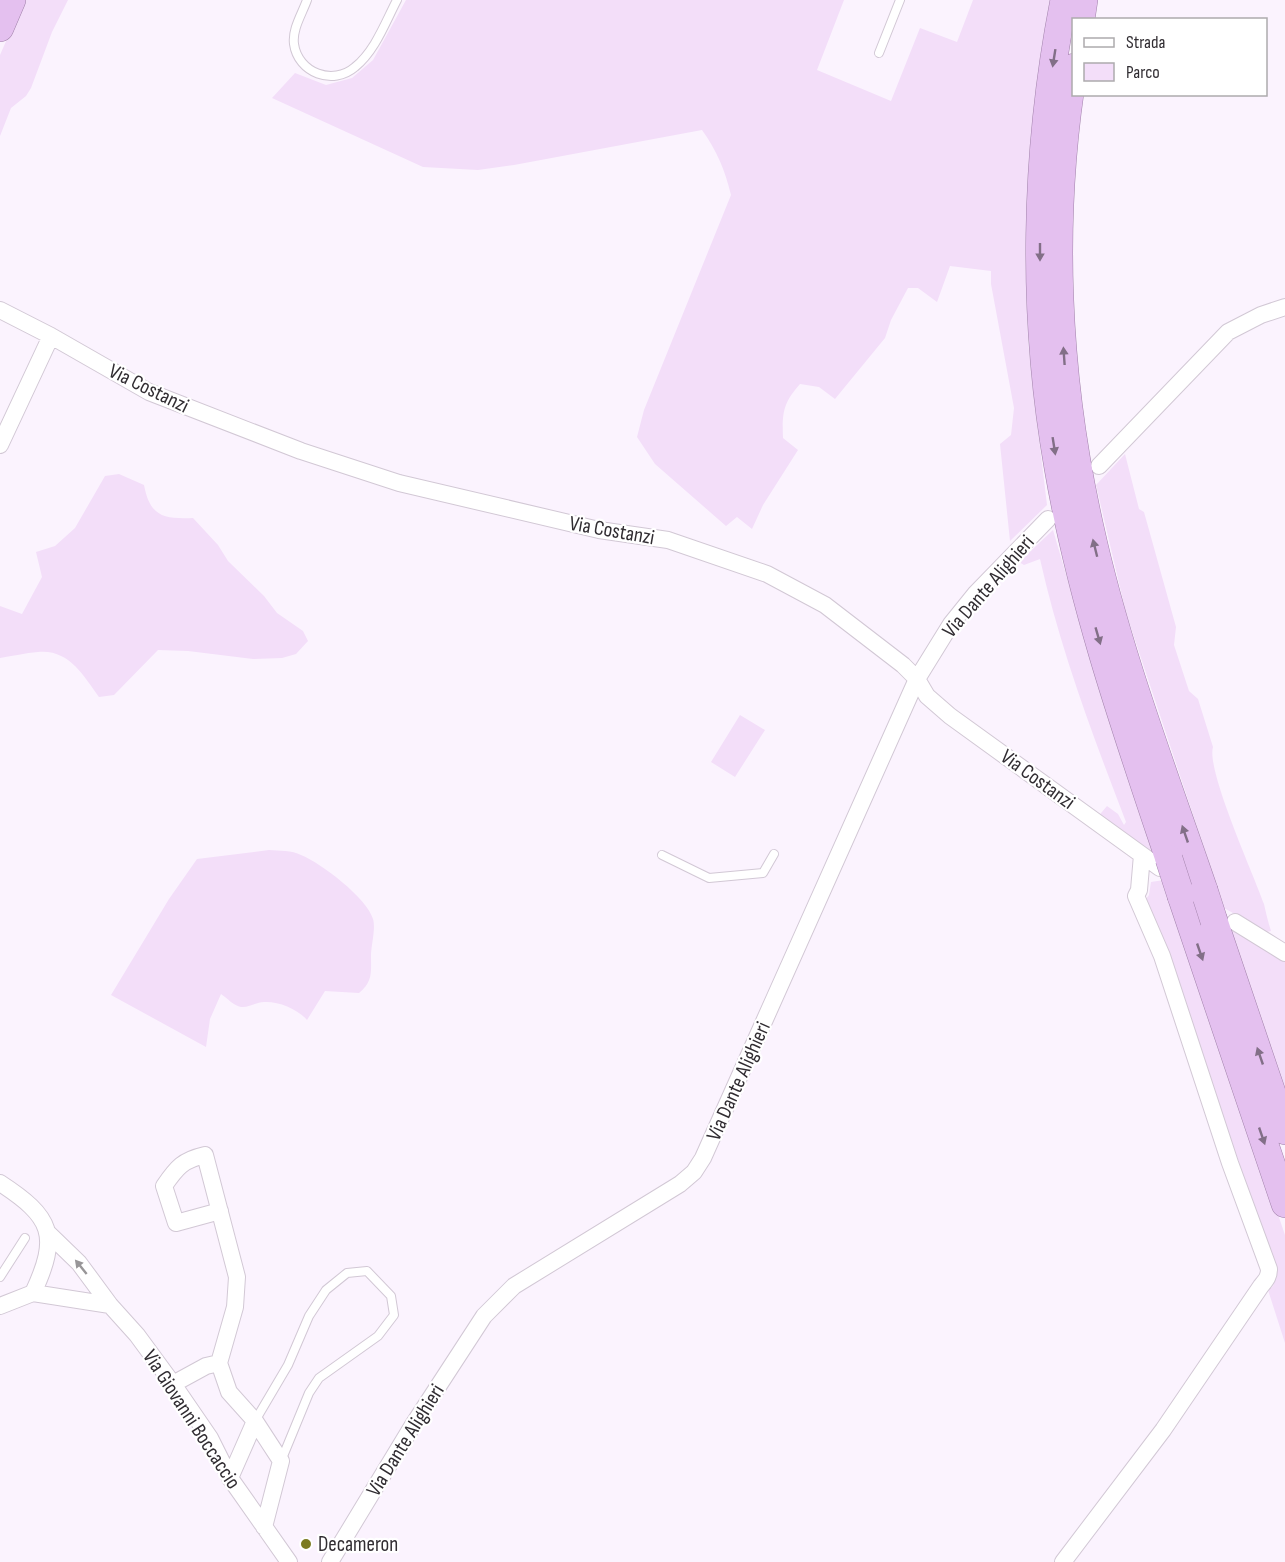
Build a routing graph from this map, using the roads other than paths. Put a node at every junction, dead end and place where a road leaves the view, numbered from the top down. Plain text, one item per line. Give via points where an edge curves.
1 (12, 0) edge
2 (307, 0) edge
3 (397, 0) edge
4 (900, 0) edge
5 (1064, 0) edge
6 (1084, 0) edge
7 (1098, 0) edge
8 (1081, 18) edge
9 (1094, 18) edge
10 (0, 28) edge
11 (879, 53) dead end
12 (1072, 82) edge
13 (1081, 96) edge
14 (1065, 135) junction
15 (1285, 307) edge
16 (0, 310) edge
17 (51, 336) junction
18 (0, 446) edge
19 (1099, 466) dead end
20 (1048, 519) dead end
21 (917, 680) junction
22 (774, 854) dead end
23 (663, 855) dead end
24 (1142, 855) junction
25 (1164, 863) junction
26 (1192, 893) junction
27 (1225, 922) junction
28 (1285, 953) edge
29 (1285, 1131) edge
30 (0, 1183) edge
31 (1285, 1204) edge
32 (220, 1211) dead end
33 (48, 1233) junction
34 (25, 1238) dead end
35 (0, 1276) edge
36 (33, 1293) junction
37 (1, 1303) edge
38 (110, 1305) junction
39 (219, 1363) junction
40 (173, 1384) junction
41 (255, 1421) junction
42 (280, 1461) junction
43 (230, 1478) junction
44 (264, 1527) junction
45 (289, 1562) edge
46 (330, 1562) edge
47 (1063, 1562) edge

1 - 10 highway
2 - 3 lane via 296,28 296,53 306,67 330,77 347,73 360,62
4 - 11 lane
5 -> 25 highway via 1046,118 1041,203 1042,326 1052,430 1073,543
6 - 8 highway
7 - 9 highway
12 - 14 highway
13 - 14 highway
26 -> 14 highway via 1089,525 1075,448 1060,291
15 - 19 street via 1228,332
16 - 17 street, Via Costanzi
17 - 18 street
17 - 21 street, Via Costanzi via 149,392 323,458 410,486 599,530 668,540 767,574 825,605
20 - 21 street, Via Dante Alighieri via 951,624
21 - 24 street, Via Costanzi via 927,696 950,716
21 - 46 street, Via Dante Alighieri via 699,1165 680,1184 514,1286 484,1316
22 - 23 lane via 763,873 718,878 703,876
24 - 25 street, Via Costanzi
24 - 47 street via 1136,896 1162,956 1269,1273 1163,1430
25 - 26 highway, bridge
26 - 27 highway, bridge
26 -> 31 highway
27 - 28 street
29 -> 27 highway
30 - 33 street via 35,1209
32 - 39 street via 237,1277 235,1307
33 - 36 street via 43,1271
38 -> 33 street, Via Giovanni Boccaccio via 79,1263
34 - 35 lane
36 - 37 street
36 - 38 street
38 - 40 street, Via Giovanni Boccaccio
39 - 40 street
39 - 41 street via 229,1392
40 - 43 street, Via Giovanni Boccaccio via 210,1438
41 - 42 street
41 - 42 lane via 326,1290 347,1273 368,1271 392,1296 394,1315 378,1336 319,1378
41 - 43 street
42 - 44 street
43 - 44 street, Via Giovanni Boccaccio
44 - 45 street, Via Giovanni Boccaccio

